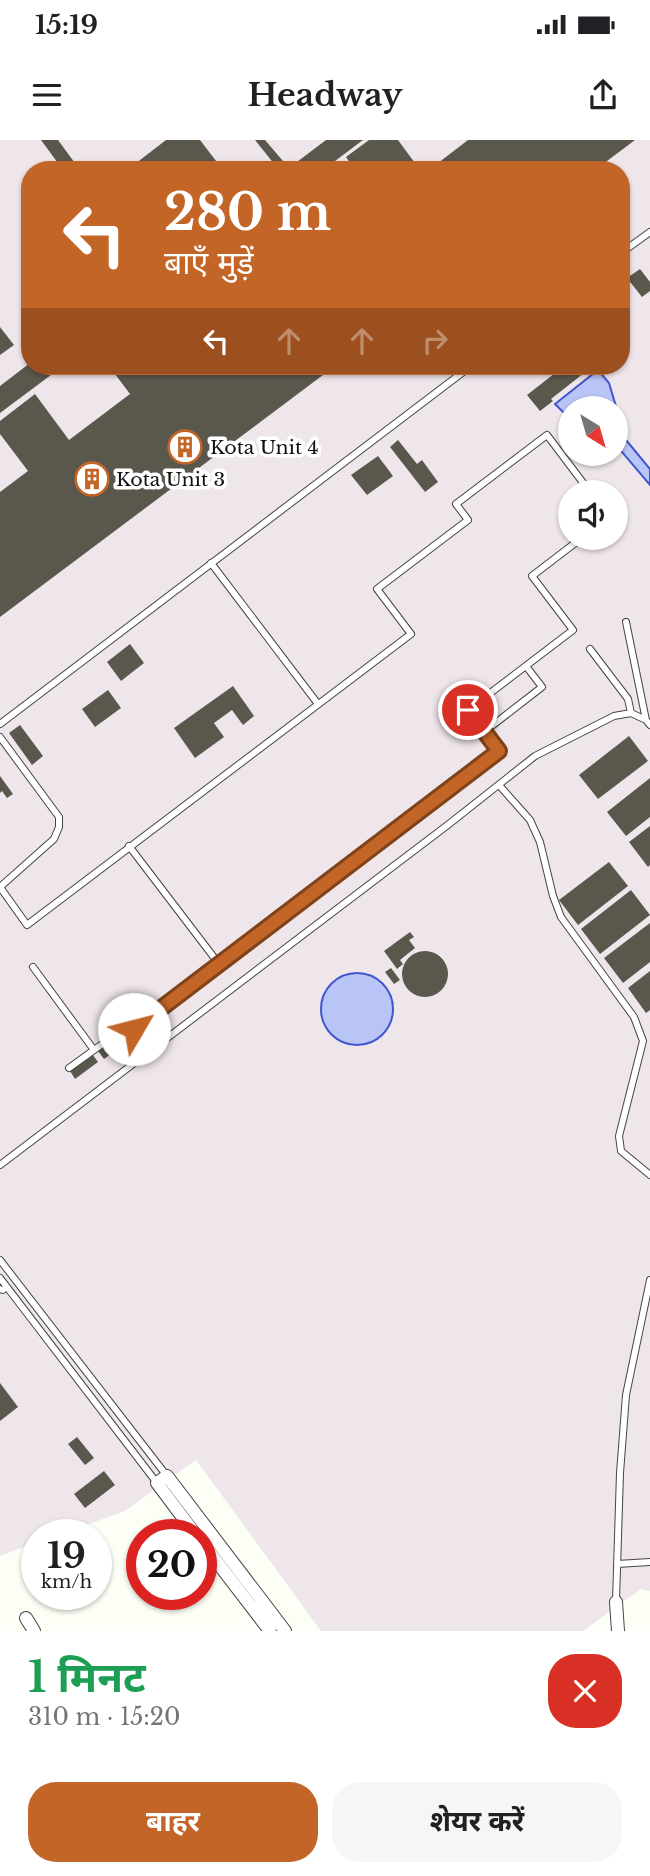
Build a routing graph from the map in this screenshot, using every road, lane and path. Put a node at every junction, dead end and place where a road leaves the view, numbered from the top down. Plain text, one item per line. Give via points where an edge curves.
1 (650, 232) edge
2 (630, 246) edge
3 (459, 375) edge
4 (581, 480) edge
5 (566, 550) edge
6 (211, 563) junction
7 (626, 622) dead end
8 (590, 649) dead end
9 (526, 666) junction
10 (318, 704) junction
11 (631, 713) junction
12 (648, 722) edge
13 (0, 724) edge
14 (484, 732) junction
15 (0, 737) edge
16 (499, 785) junction
17 (129, 846) junction
18 (0, 887) edge
19 (219, 964) junction
20 (33, 967) dead end
21 (94, 1051) junction
22 (69, 1068) dead end
23 (0, 1165) edge
24 (650, 1175) edge
25 (0, 1261) edge
26 (0, 1278) edge
27 (650, 1280) edge
28 (3, 1290) edge
29 (162, 1480) junction
30 (186, 1519) edge
31 (650, 1562) edge
32 (217, 1564) edge
33 (617, 1564) junction
34 (616, 1602) joint
35 (26, 1618) dead end
36 (262, 1628) edge
37 (34, 1631) edge
38 (285, 1631) edge
39 (618, 1631) edge

1 - 2 lane
3 - 6 lane
4 - 10 lane via 547,435 456,504 468,520 377,589 411,634
5 - 9 lane via 532,576 573,630
6 - 10 lane
6 - 13 lane
7 - 12 lane
8 - 11 lane via 628,699
9 - 14 lane via 542,687
9 - 14 lane via 468,710
10 - 17 lane
11 - 12 lane
11 - 16 lane via 614,716 535,756
14 - 19 lane via 499,751
15 - 18 lane via 60,817 54,839
16 - 23 lane
16 - 24 lane via 530,820 561,917 634,1017 643,1041 619,1136 621,1151
17 - 18 lane via 27,925
17 - 19 lane
19 - 21 lane via 134,1029 127,1027
20 - 21 lane
21 - 22 lane
25 - 29 lane
26 - 28 lane
27 - 33 lane via 626,1395
28 - 29 lane
29 - 30 street
29 - 38 street
31 - 33 lane
32 - 36 street
33 - 34 lane
34 - 39 street
35 - 37 street

